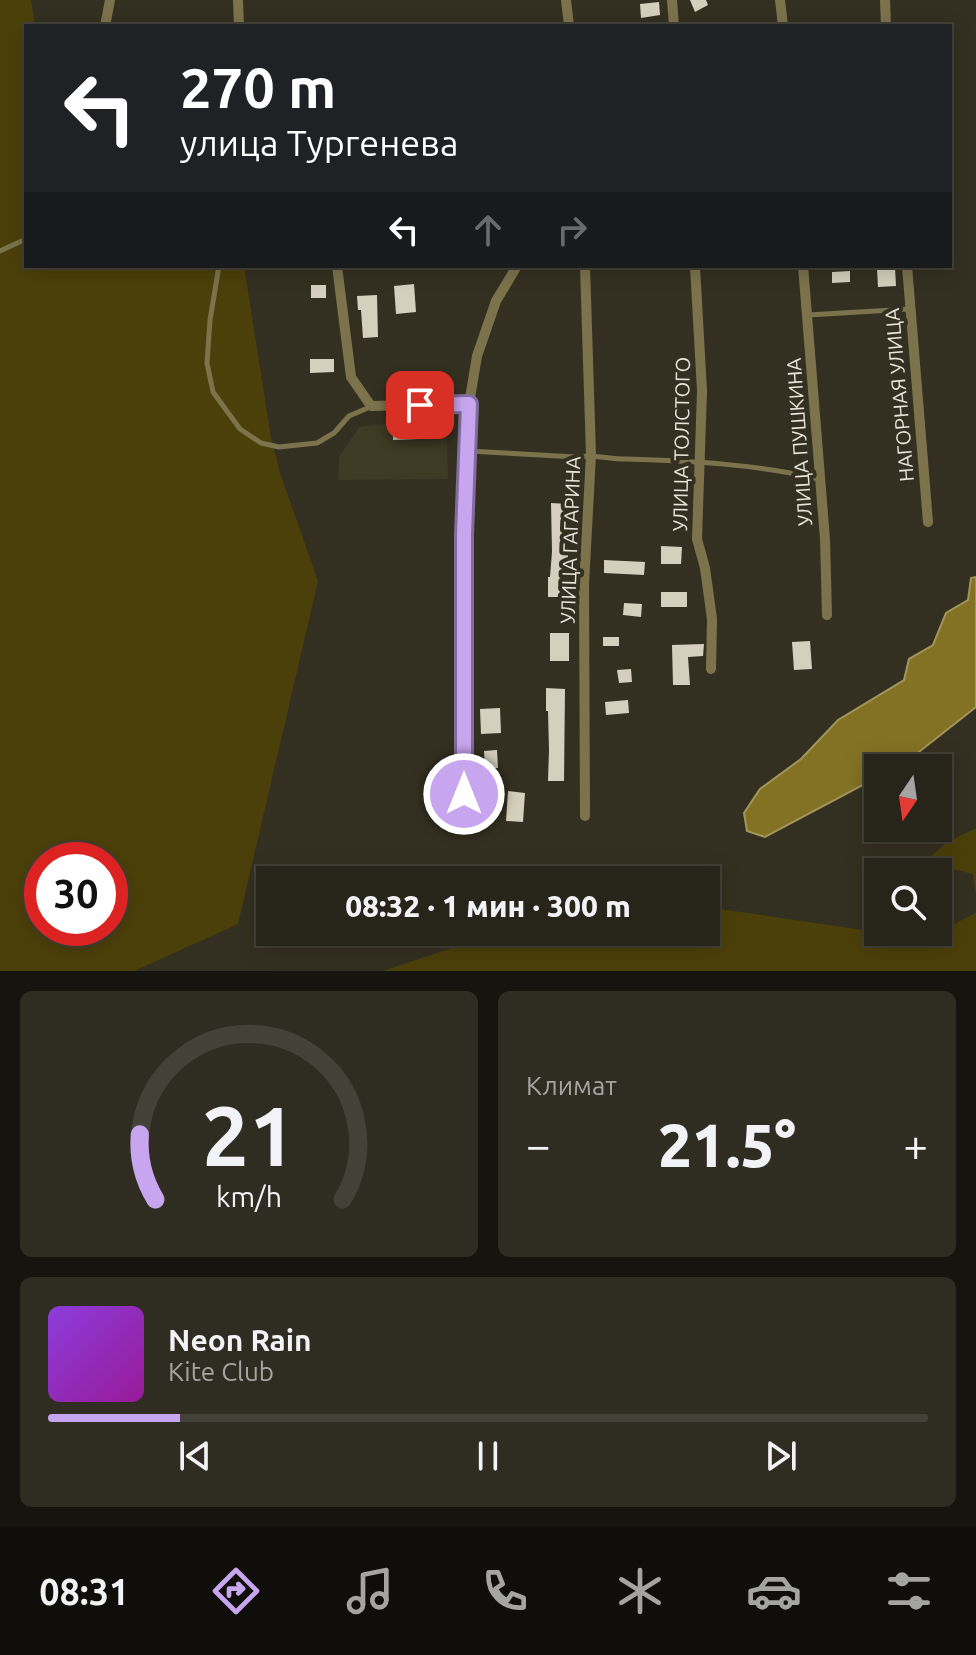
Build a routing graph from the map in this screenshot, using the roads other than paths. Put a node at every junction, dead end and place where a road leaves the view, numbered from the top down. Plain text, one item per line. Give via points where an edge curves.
1 (110, 0) edge
2 (238, 0) edge
3 (566, 0) edge
4 (672, 0) edge
5 (780, 0) edge
6 (885, 0) edge
7 (105, 24) edge
8 (239, 24) edge
9 (569, 24) edge
10 (674, 24) edge
11 (783, 24) edge
12 (886, 24) edge
13 (24, 240) edge
14 (0, 251) edge
15 (219, 268) edge
16 (337, 268) edge
17 (516, 268) edge
18 (585, 268) edge
19 (695, 268) edge
20 (803, 268) edge
21 (907, 268) edge
22 (911, 309) junction
23 (807, 315) junction
24 (469, 404) junction
25 (371, 406) junction
26 (468, 451) junction
27 (591, 455) junction
28 (699, 461) junction
29 (820, 479) junction
30 (928, 522) dead end
31 (827, 615) dead end
32 (711, 669) dead end
33 (585, 816) dead end
34 (464, 823) dead end

1 - 7 street
2 - 8 street
3 - 9 street
4 - 10 street
5 - 11 street
6 - 12 street
13 - 14 lane
15 - 25 lane via 207,363 213,392 240,429 279,447 317,443 349,416
16 - 25 street via 351,377
17 - 24 street via 496,301 477,356
18 - 27 street, УЛИЦА ГАГАРИНА
19 - 28 street, УЛИЦА ТОЛСТОГО via 702,391
20 - 23 street, УЛИЦА ПУШКИНА
21 - 22 street, НАГОРНАЯ УЛИЦА
22 - 23 lane
22 - 30 street, НАГОРНАЯ УЛИЦА
23 - 29 street, УЛИЦА ПУШКИНА
24 - 25 street
24 - 26 street
26 - 27 lane
26 - 34 street
27 - 28 lane
27 - 33 street, УЛИЦА ГАГАРИНА via 584,584
28 - 29 lane
28 - 32 street, УЛИЦА ТОЛСТОГО via 697,539 712,619
29 - 31 street, УЛИЦА ПУШКИНА

